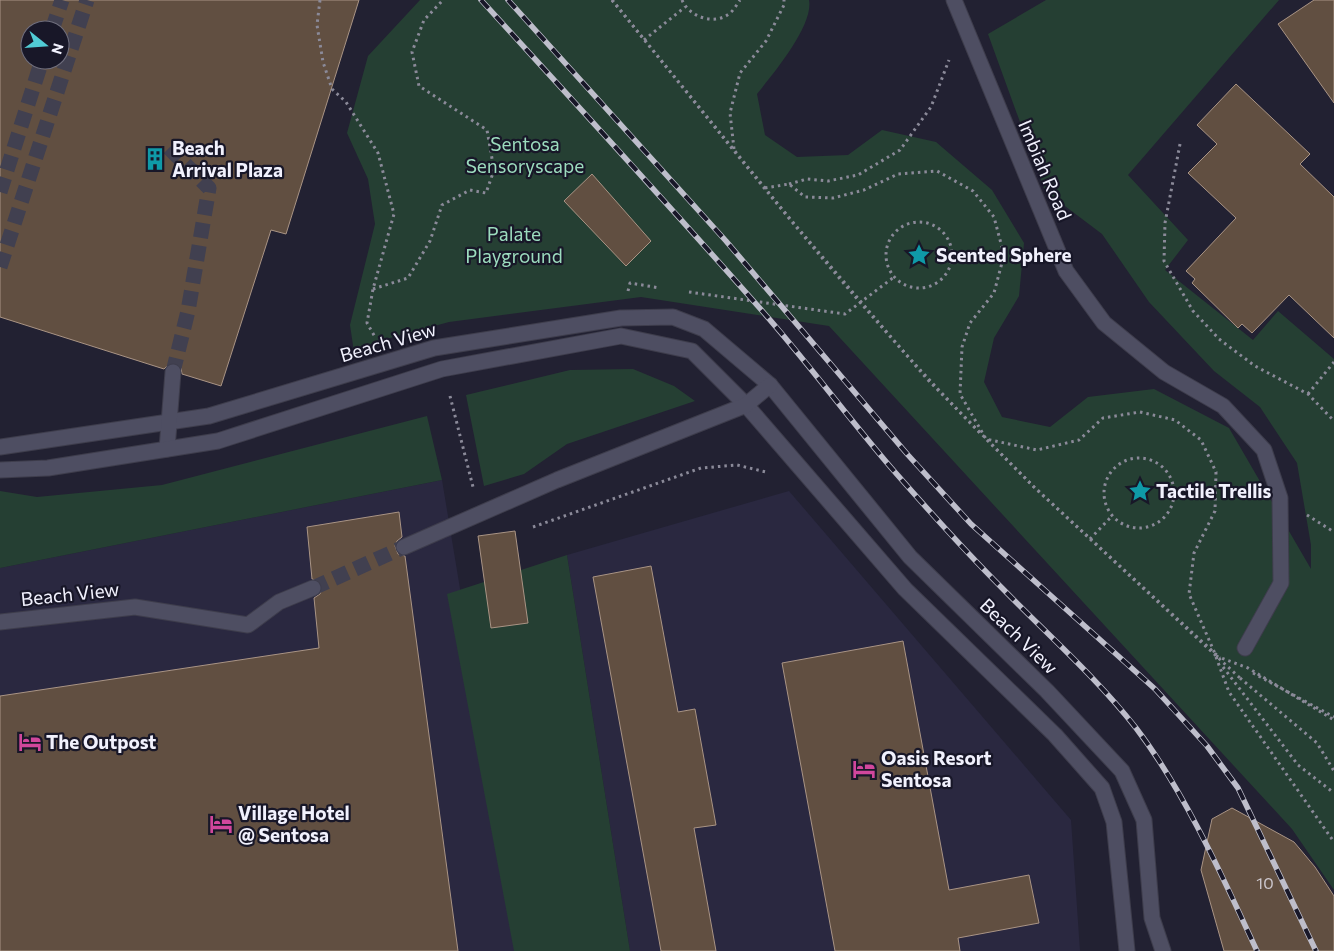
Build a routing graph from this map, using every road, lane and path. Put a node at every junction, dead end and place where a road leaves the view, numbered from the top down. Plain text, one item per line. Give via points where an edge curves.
1 (320, 0) edge
2 (443, 0) edge
3 (612, 0) edge
4 (682, 0) edge
5 (740, 0) edge
6 (784, 0) edge
7 (954, 0) edge
8 (685, 7) junction
9 (962, 23) junction
10 (644, 40) junction
11 (1180, 144) dead end
12 (734, 150) junction
13 (789, 184) junction
14 (765, 188) junction
15 (792, 220) junction
16 (894, 277) junction
17 (373, 289) junction
18 (669, 289) dead end
19 (688, 292) dead end
20 (860, 301) junction
21 (621, 318) junction
22 (389, 362) junction
23 (1334, 362) edge
24 (173, 372) tunnel mouth
25 (927, 379) junction
26 (770, 385) junction
27 (450, 394) dead end
28 (1308, 394) junction
29 (746, 405) junction
30 (1334, 421) edge
31 (168, 422) junction
32 (986, 439) junction
33 (0, 447) edge
34 (167, 449) junction
35 (0, 470) edge
36 (770, 476) dead end
37 (1034, 487) junction
38 (473, 490) dead end
39 (1112, 517) junction
40 (534, 527) dead end
41 (1090, 539) junction
42 (404, 547) tunnel mouth
43 (313, 588) tunnel mouth
44 (0, 622) edge
45 (1245, 648) dead end
46 (1216, 656) junction
47 (1334, 718) edge
48 (1334, 771) edge
49 (1334, 793) edge
50 (1334, 842) edge
51 (1127, 951) edge
52 (1163, 951) edge

1 - 17 path via 317,25 323,62 332,88 346,102 378,153 394,214
2 - 17 path via 424,20 412,52 419,86 487,130 494,170 486,193 470,190 442,205 430,241 408,278
3 - 10 path
3 - 12 path, bridge
4 - 8 path
5 - 8 path via 730,14 715,20 698,17
6 - 12 path via 766,40 740,72 730,113
7 - 9 lane, Imbiah Road
8 - 10 path
9 - 13 path via 931,107 900,150 858,175 828,181 807,179
9 - 45 lane, Imbiah Road via 1066,271 1104,323 1164,372 1223,406 1264,450 1280,498 1281,583
10 - 12 path
11 - 28 path via 1165,223 1164,261 1193,311 1219,339 1255,366
12 - 14 path
13 - 14 path, bridge
13 - 32 path, bridge via 805,197 833,198 864,190 898,174 937,172 973,192 994,217 1004,255 994,293 970,322 962,347 960,394
14 - 15 path
15 - 20 path
15 - 25 path, bridge
16 - 16 path via 887,262 888,244 898,230 913,222 930,224 944,233 952,249 950,267 941,281 926,288 908,287
16 - 20 path
17 - 22 path via 367,323
18 - 21 path via 630,283
19 - 20 path via 845,314
20 - 25 path
21 - 22 lane, Beach View via 434,348
21 - 26 lane, Beach View via 673,317 704,329
22 - 31 lane, Beach View via 209,416
23 - 28 path
24 - 31 lane
25 - 32 path
26 - 29 lane
26 - 52 lane, Beach View via 910,557 1047,691 1122,770 1144,820 1152,918
27 - 38 path
28 - 30 path
29 - 34 lane via 692,351 621,336 442,369 218,441
29 - 42 lane via 557,480
29 - 51 lane via 905,589 1055,735 1102,788 1114,822
31 - 33 lane, Beach View
31 - 34 lane
32 - 37 path
32 - 46 path, bridge via 1037,450 1079,440 1103,418 1140,412 1175,420 1201,440 1216,472 1215,511 1194,553 1189,594
34 - 35 lane via 48,468
36 - 40 path via 764,471 737,465 701,468
37 - 41 path
37 - 46 path, bridge
39 - 39 path via 1103,500 1105,482 1115,466 1132,458 1151,459 1166,470 1174,486 1173,505 1162,521 1146,529 1126,528
39 - 41 path
41 - 46 path
43 - 44 lane, Beach View via 279,602 248,625 135,607
46 - 47 path, bridge via 1248,668
46 - 48 path, bridge via 1316,743
46 - 49 path via 1298,765
46 - 50 path via 1229,692

